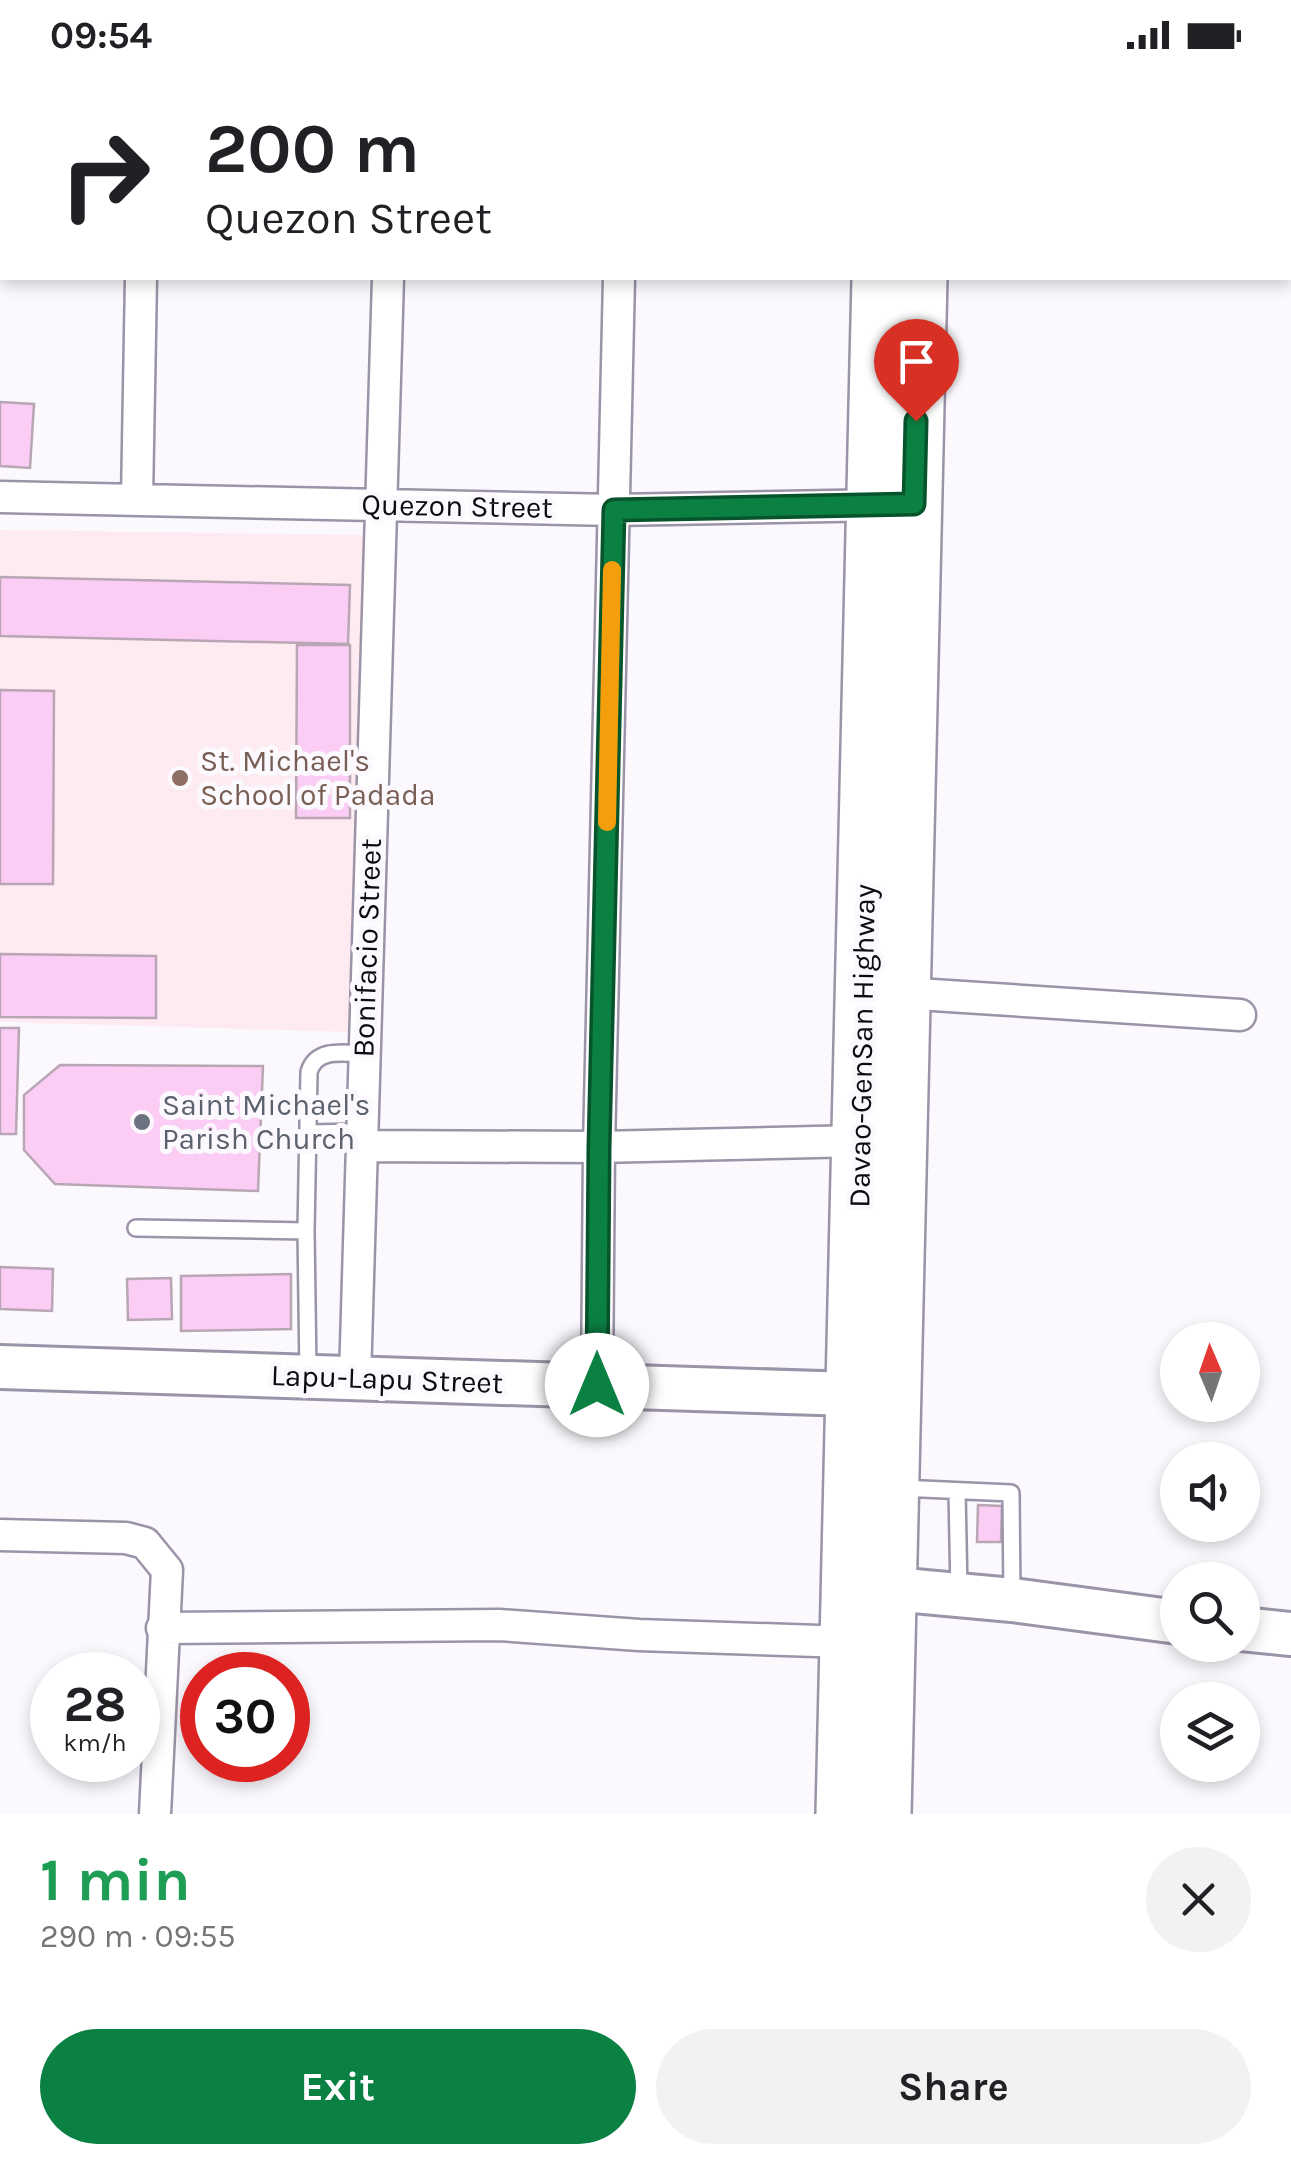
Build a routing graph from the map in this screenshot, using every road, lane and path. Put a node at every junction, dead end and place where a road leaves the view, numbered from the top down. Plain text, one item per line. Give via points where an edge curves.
1 (142, 280) edge
2 (388, 280) edge
3 (620, 280) edge
4 (880, 280) edge
5 (920, 280) edge
6 (0, 498) edge
7 (137, 498) junction
8 (383, 505) junction
9 (894, 505) junction
10 (614, 510) junction
11 (902, 993) junction
12 (1240, 1015) dead end
13 (364, 1054) junction
14 (307, 1132) junction
15 (361, 1139) junction
16 (859, 1141) junction
17 (599, 1148) junction
18 (136, 1228) dead end
19 (306, 1231) junction
20 (0, 1367) edge
21 (308, 1376) junction
22 (356, 1378) junction
23 (597, 1385) junction
24 (873, 1394) junction
25 (891, 1488) junction
26 (957, 1490) junction
27 (0, 1535) edge
28 (871, 1586) junction
29 (959, 1594) junction
30 (1012, 1600) junction
31 (1160, 1620) edge
32 (162, 1628) junction
33 (1260, 1631) edge
34 (1291, 1634) edge
35 (848, 1642) junction
36 (155, 1814) edge
37 (844, 1814) edge
38 (883, 1814) edge

1 - 7 street
2 - 8 street, Bonifacio Street
3 - 10 street
4 - 9 highway, Davao-GenSan Highway
5 - 9 highway, Davao-GenSan Highway
6 - 7 street, Quezon Street
7 - 8 street, Quezon Street
8 - 10 street, Quezon Street
8 - 13 street, Bonifacio Street
9 - 10 street, Quezon Street
9 - 11 highway, Davao-GenSan Highway
9 - 16 highway, Davao-GenSan Highway
10 - 17 street
11 - 12 street
11 - 24 highway, Davao-GenSan Highway
13 - 14 lane via 322,1055 311,1064
13 - 15 street, Bonifacio Street
14 - 15 lane
14 - 19 lane
15 - 17 street
15 - 22 street, Bonifacio Street
16 - 17 street
16 - 24 highway, Davao-GenSan Highway
17 - 23 street
18 - 19 lane
19 - 21 lane
20 - 21 street, Lapu-Lapu Street
21 - 22 street, Lapu-Lapu Street
22 - 23 street, Lapu-Lapu Street
23 - 24 street, Lapu-Lapu Street
24 - 25 highway, Davao-GenSan Highway
24 - 28 highway, Davao-GenSan Highway
25 - 26 lane
25 - 28 highway, Davao-GenSan Highway
26 - 29 lane
26 - 30 lane via 1011,1493
27 - 32 street via 97,1535 145,1543 166,1570
28 - 29 street
28 - 35 highway, Davao-GenSan Highway
28 - 38 highway, Davao-GenSan Highway
29 - 30 street
30 - 31 street
32 - 35 street via 499,1625
32 - 36 street
33 - 34 street
35 - 37 highway, Davao-GenSan Highway

